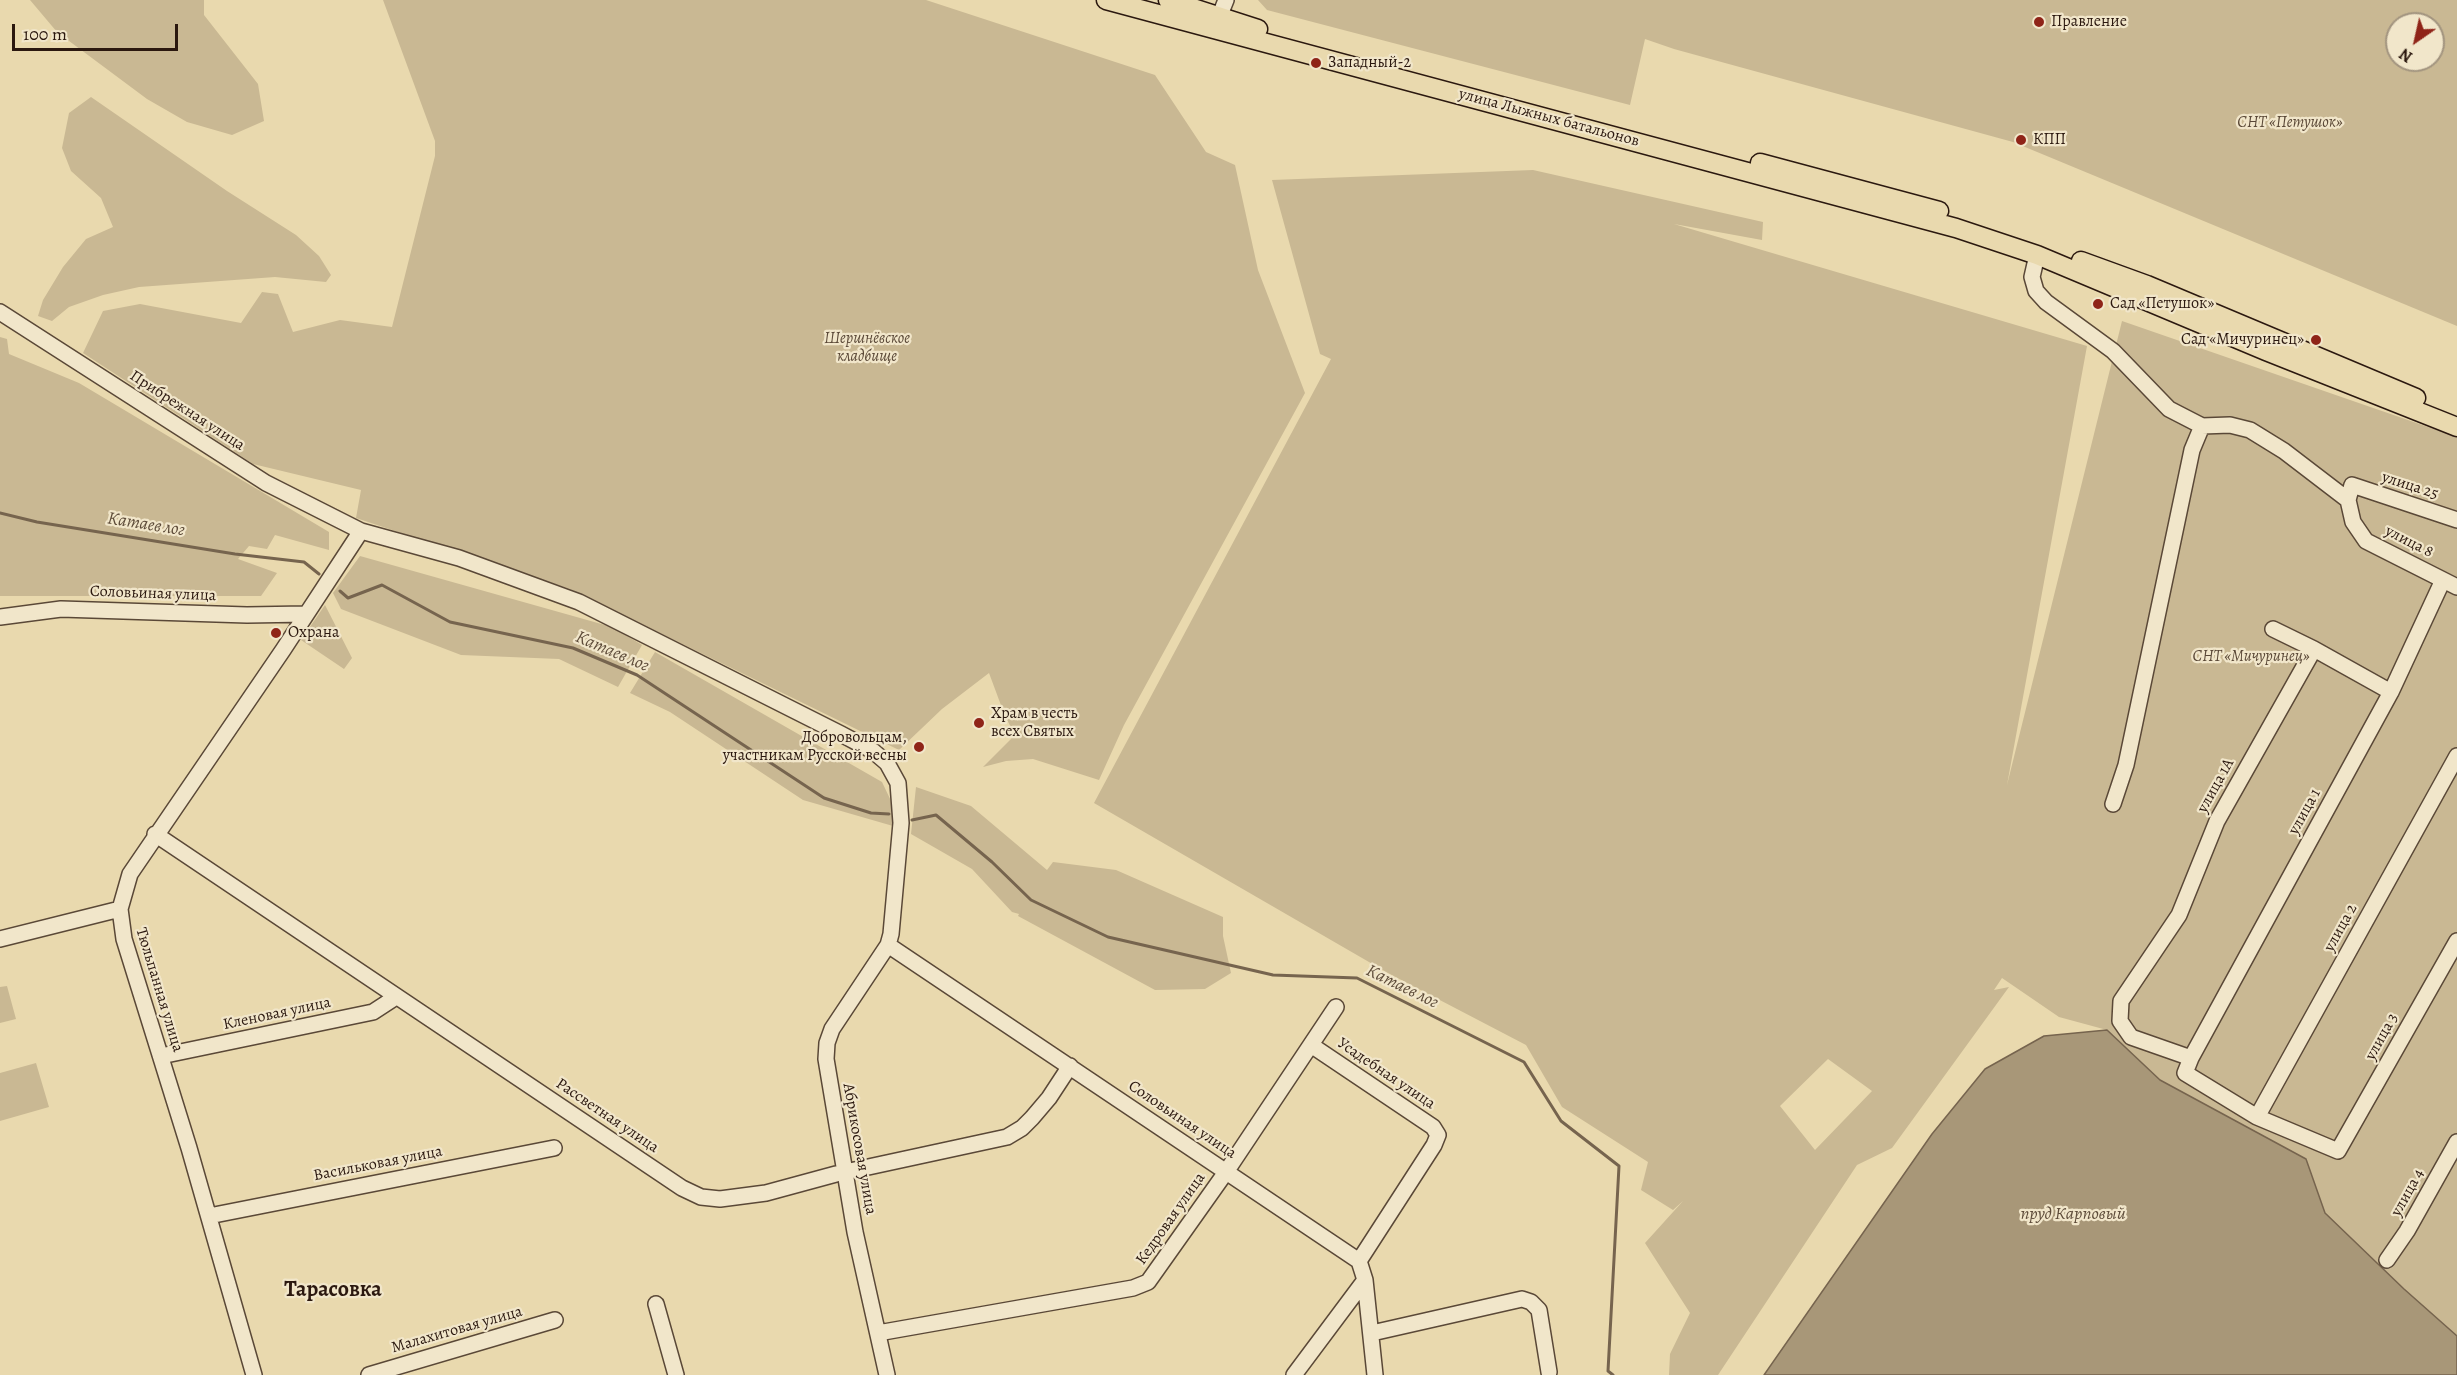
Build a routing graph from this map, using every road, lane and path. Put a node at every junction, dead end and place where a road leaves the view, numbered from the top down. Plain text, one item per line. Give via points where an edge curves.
1 (1106, 0) edge
2 (1168, 0) edge
3 (1220, 15) edge
4 (1994, 234) junction
5 (2037, 255) junction
6 (0, 312) edge
7 (2457, 414) edge
8 (2202, 426) junction
9 (2457, 427) edge
10 (2350, 493) junction
11 (2457, 520) edge
12 (361, 531) junction
13 (2450, 583) edge
14 (306, 614) junction
15 (0, 617) edge
16 (2273, 629) dead end
17 (2314, 649) junction
18 (2391, 692) junction
19 (2457, 756) edge
20 (2113, 804) dead end
21 (155, 834) junction
22 (120, 909) junction
23 (0, 939) edge
24 (2457, 941) edge
25 (888, 945) junction
26 (396, 997) junction
27 (1336, 1007) dead end
28 (1311, 1045) junction
29 (161, 1056) junction
30 (2191, 1058) junction
31 (1070, 1066) junction
32 (2257, 1118) junction
33 (2457, 1142) edge
34 (554, 1148) dead end
35 (844, 1172) junction
36 (1226, 1172) junction
37 (209, 1216) junction
38 (1359, 1260) junction
39 (2387, 1260) dead end
40 (1365, 1280) junction
41 (656, 1304) dead end
42 (555, 1320) dead end
43 (878, 1333) junction
44 (1372, 1333) junction
45 (1549, 1372) dead end
46 (255, 1375) edge
47 (369, 1375) edge
48 (676, 1375) edge
49 (886, 1375) edge
50 (1294, 1375) edge
51 (1375, 1375) edge

1 - 3 main road, улица Лыжных батальонов
2 - 3 main road, улица Лыжных батальонов
3 - 4 main road, улица Лыжных батальонов via 1274,35 1903,200
4 - 5 main road
4 - 7 main road via 2147,285
5 - 8 street via 2032,277 2036,291 2046,302 2113,351 2169,409
5 - 9 main road
6 - 12 street, Прибрежная улица via 266,483
8 - 10 street via 2230,425 2250,430
8 - 20 street via 2192,450 2126,765
10 - 11 street, улица 25
10 - 13 street, улица 8 via 2353,522 2367,541
12 - 14 street, Тюльпанная улица
12 - 25 street, Прибрежная улица via 477,564 579,602 873,751 893,772 900,802 896,888
13 - 18 street, улица 1
14 - 15 street, Соловьиная улица via 62,609
14 - 21 street, Тюльпанная улица
16 - 17 street
17 - 18 street
17 - 30 street, улица 1А via 2217,821 2179,915 2121,1001 2120,1021 2131,1036
18 - 30 street, улица 1
19 - 32 street, улица 2
21 - 22 street, Тюльпанная улица via 130,874
21 - 26 street, Рассветная улица
22 - 23 street
22 - 29 street, Тюльпанная улица via 124,939
24 - 32 street, улица 3 via 2338,1151
25 - 31 street, Соловьиная улица
25 - 35 street, Абрикосовая улица via 832,1029 827,1043 826,1059
26 - 29 street, Кленовая улица via 373,1012
26 - 35 street, Рассветная улица via 701,1197 745,1197
27 - 28 street, Кедровая улица
28 - 36 street, Кедровая улица
28 - 38 street, Усадебная улица via 1432,1127 1438,1135
29 - 37 street, Тюльпанная улица
30 - 32 street via 2185,1073
31 - 35 street, Рассветная улица via 1049,1098 1015,1134
31 - 36 street, Соловьиная улица
33 - 39 street, улица 4
34 - 37 street, Васильковая улица
35 - 43 street, Абрикосовая улица
36 - 38 street, Соловьиная улица
36 - 43 street, Кедровая улица via 1155,1275 1139,1287
37 - 46 street, Тюльпанная улица
38 - 40 street
40 - 44 street
40 - 50 street
41 - 48 street
42 - 47 street, Малахитовая улица
43 - 49 street, Абрикосовая улица
44 - 45 street via 1513,1300 1528,1300 1539,1310
44 - 51 street

